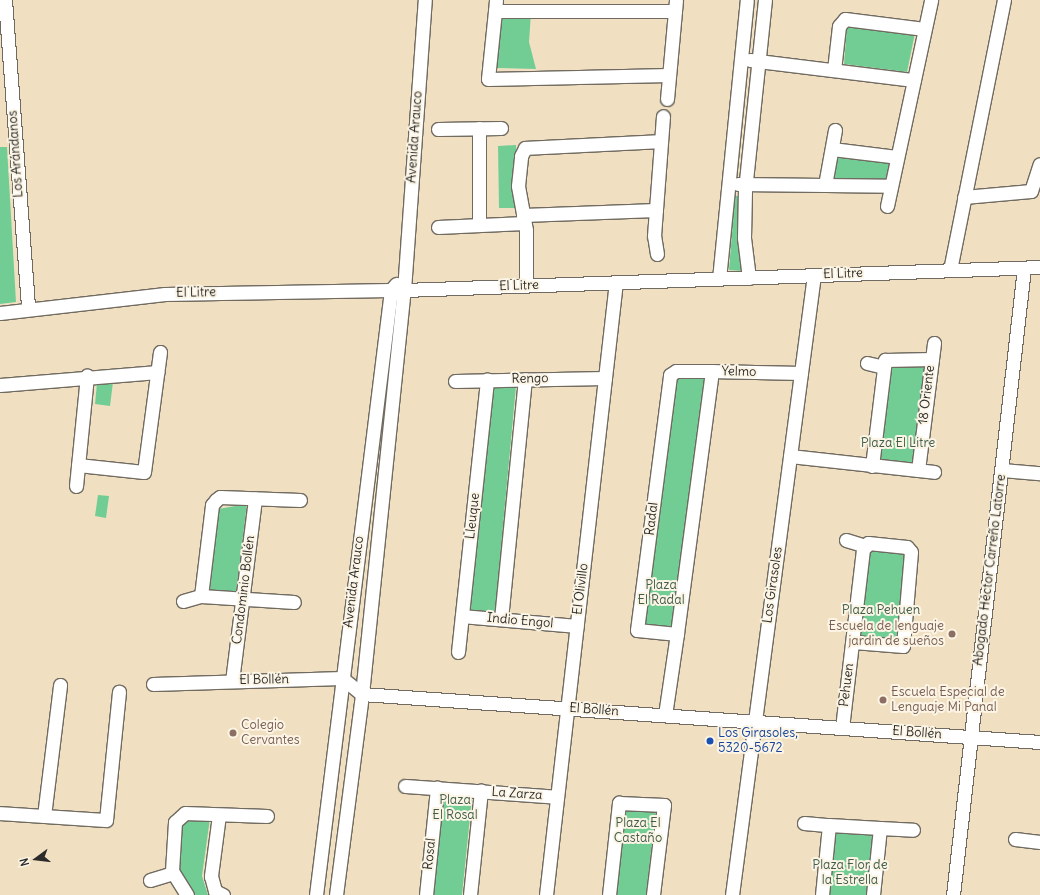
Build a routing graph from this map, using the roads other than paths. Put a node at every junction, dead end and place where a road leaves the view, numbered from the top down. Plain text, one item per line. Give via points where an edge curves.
1 (5, 0) edge
2 (425, 0) edge
3 (747, 0) edge
4 (765, 0) edge
5 (930, 0) edge
6 (1004, 0) edge
7 (496, 5) edge
8 (676, 6) edge
9 (924, 29) junction
10 (740, 59) junction
11 (759, 62) junction
12 (834, 70) junction
13 (669, 75) junction
14 (914, 80) junction
15 (667, 98) dead end
16 (663, 116) dead end
17 (438, 128) dead end
18 (479, 128) junction
19 (501, 128) dead end
20 (835, 130) dead end
21 (661, 141) junction
22 (832, 149) junction
23 (897, 157) junction
24 (1040, 164) edge
25 (728, 183) junction
26 (746, 184) junction
27 (825, 185) junction
28 (891, 186) junction
29 (964, 197) junction
30 (887, 206) dead end
31 (656, 210) junction
32 (524, 219) junction
33 (478, 225) junction
34 (438, 227) dead end
35 (657, 254) dead end
36 (1040, 267) edge
37 (1024, 268) junction
38 (950, 270) junction
39 (405, 274) junction
40 (814, 275) junction
41 (749, 278) junction
42 (719, 279) junction
43 (616, 282) junction
44 (526, 285) junction
45 (391, 290) junction
46 (404, 290) junction
47 (28, 308) junction
48 (0, 313) edge
49 (934, 343) dead end
50 (160, 352) dead end
51 (932, 359) junction
52 (867, 363) dead end
53 (884, 364) junction
54 (676, 371) joint
55 (712, 371) junction
56 (157, 372) junction
57 (801, 373) junction
58 (87, 376) junction
59 (605, 378) junction
60 (524, 379) junction
61 (487, 380) junction
62 (455, 381) dead end
63 (0, 385) edge
64 (790, 456) junction
65 (78, 466) junction
66 (872, 466) junction
67 (918, 470) junction
68 (1002, 470) junction
69 (934, 472) dead end
70 (1040, 472) edge
71 (76, 486) dead end
72 (255, 498) junction
73 (300, 500) dead end
74 (846, 540) dead end
75 (867, 544) junction
76 (201, 596) junction
77 (243, 600) junction
78 (183, 601) dead end
79 (294, 602) dead end
80 (462, 616) junction
81 (501, 619) junction
82 (577, 626) junction
83 (677, 634) junction
84 (853, 642) junction
85 (458, 652) dead end
86 (342, 678) junction
87 (232, 681) junction
88 (153, 684) dead end
89 (60, 685) dead end
90 (119, 692) dead end
91 (362, 694) junction
92 (567, 708) junction
93 (665, 715) junction
94 (755, 722) junction
95 (842, 728) junction
96 (968, 737) junction
97 (1040, 742) edge
98 (405, 786) dead end
99 (437, 788) junction
100 (481, 791) junction
101 (558, 796) junction
102 (0, 814) edge
103 (219, 814) junction
104 (44, 816) junction
105 (267, 816) dead end
106 (804, 823) dead end
107 (829, 825) junction
108 (880, 828) junction
109 (913, 830) dead end
110 (1015, 839) dead end
111 (1040, 842) edge
112 (173, 873) junction
113 (150, 880) dead end
114 (187, 895) edge
115 (223, 895) edge
116 (316, 895) edge
117 (336, 895) edge
118 (426, 895) edge
119 (470, 895) edge
120 (546, 895) edge
121 (609, 895) edge
122 (653, 895) edge
123 (732, 895) edge
124 (822, 895) edge
125 (873, 895) edge
126 (953, 895) edge

1 - 47 street, Los Arándanos
2 - 39 street, Avenida Arauco
3 - 10 street
4 - 11 street
5 - 9 street
6 - 29 street
7 - 8 street
7 - 13 street via 488,79
8 - 13 street
9 - 12 street via 845,19 839,26
9 - 14 street
10 - 11 street
10 - 25 street
11 - 12 street
11 - 26 street
12 - 14 street
13 - 15 street
14 - 23 street
16 - 21 street
17 - 18 street
18 - 19 street
18 - 33 street
20 - 22 street
21 - 31 street
21 - 32 street via 525,148 521,156 518,186
22 - 23 street
22 - 27 street
23 - 28 street
24 - 29 street via 1031,191
25 - 26 street
25 - 42 street
26 - 27 street
26 - 41 street via 744,238
27 - 28 street
28 - 30 street
29 - 38 street
31 - 32 street
31 - 35 street
32 - 33 street
32 - 44 street
33 - 34 street
36 - 37 street, El Litre
37 - 38 street, El Litre
37 - 68 street, Abogado Héctor Carreño Latorre
38 - 40 street, El Litre
39 - 45 street
39 - 46 street, Avenida Arauco
40 - 41 street, El Litre
40 - 57 street, Los Girasoles
41 - 42 street, El Litre
42 - 43 street, El Litre
43 - 44 street, El Litre
43 - 59 street, El Olivillo
44 - 46 street, El Litre
45 - 46 street, El Litre
45 - 47 street, El Litre via 165,294
45 - 86 street, Avenida Arauco
46 - 91 street, Avenida Arauco
47 - 48 street, El Litre
49 - 51 street, 18 Oriente
50 - 56 street
51 - 53 street
51 - 67 street, 18 Oriente
52 - 53 street
53 - 66 street
54 - 55 street, Yelmo
54 - 83 street, Radal via 670,376 637,630
55 - 57 street, Yelmo
55 - 83 street
56 - 58 street
56 - 65 street via 144,472
57 - 64 street, Los Girasoles
58 - 63 street
58 - 65 street
59 - 60 street, Rengo
59 - 82 street, El Olivillo
60 - 61 street, Rengo
60 - 81 street
61 - 62 street, Rengo
61 - 80 street, Lleuque
64 - 66 street
64 - 94 street, Los Girasoles
65 - 71 street
66 - 67 street
67 - 69 street
68 - 70 street
68 - 96 street, Abogado Héctor Carreño Latorre
72 - 73 street
72 - 76 street via 220,497 212,505
72 - 77 street, Condominio Bollén
74 - 75 street
75 - 84 street, Pehuen
75 - 84 street via 906,546 911,552 902,646
76 - 77 street
76 - 78 street
77 - 79 street
77 - 87 street, Condominio Bollén
80 - 81 street, Indio Engol
80 - 85 street, Lleuque
81 - 82 street, Indio Engol
82 - 92 street, El Olivillo
83 - 93 street
84 - 95 street, Pehuen
86 - 87 street, El Bollén
86 - 91 street
86 - 116 street, Avenida Arauco
87 - 88 street, El Bollén
89 - 104 street
90 - 104 street via 106,820
91 - 92 street, El Bollén
91 - 117 street, Avenida Arauco
92 - 93 street, El Bollén
92 - 101 street, El Olivillo
93 - 94 street, El Bollén
94 - 95 street, El Bollén
94 - 123 street, Los Girasoles
95 - 96 street, El Bollén
96 - 97 street, El Bollén
96 - 126 street, Abogado Héctor Carreño Latorre
98 - 99 street, La Zarza
99 - 100 street, La Zarza
99 - 118 street, Rosal
100 - 101 street, La Zarza
100 - 119 street
101 - 120 street, El Olivillo
102 - 104 street
103 - 105 street
103 - 112 street via 185,813 175,822 170,860
103 - 115 street via 211,876 215,891
106 - 107 street
107 - 108 street
107 - 124 street
108 - 109 street
108 - 125 street
110 - 111 street
112 - 113 street
112 - 114 street
121 - 122 street via 619,803 664,805

